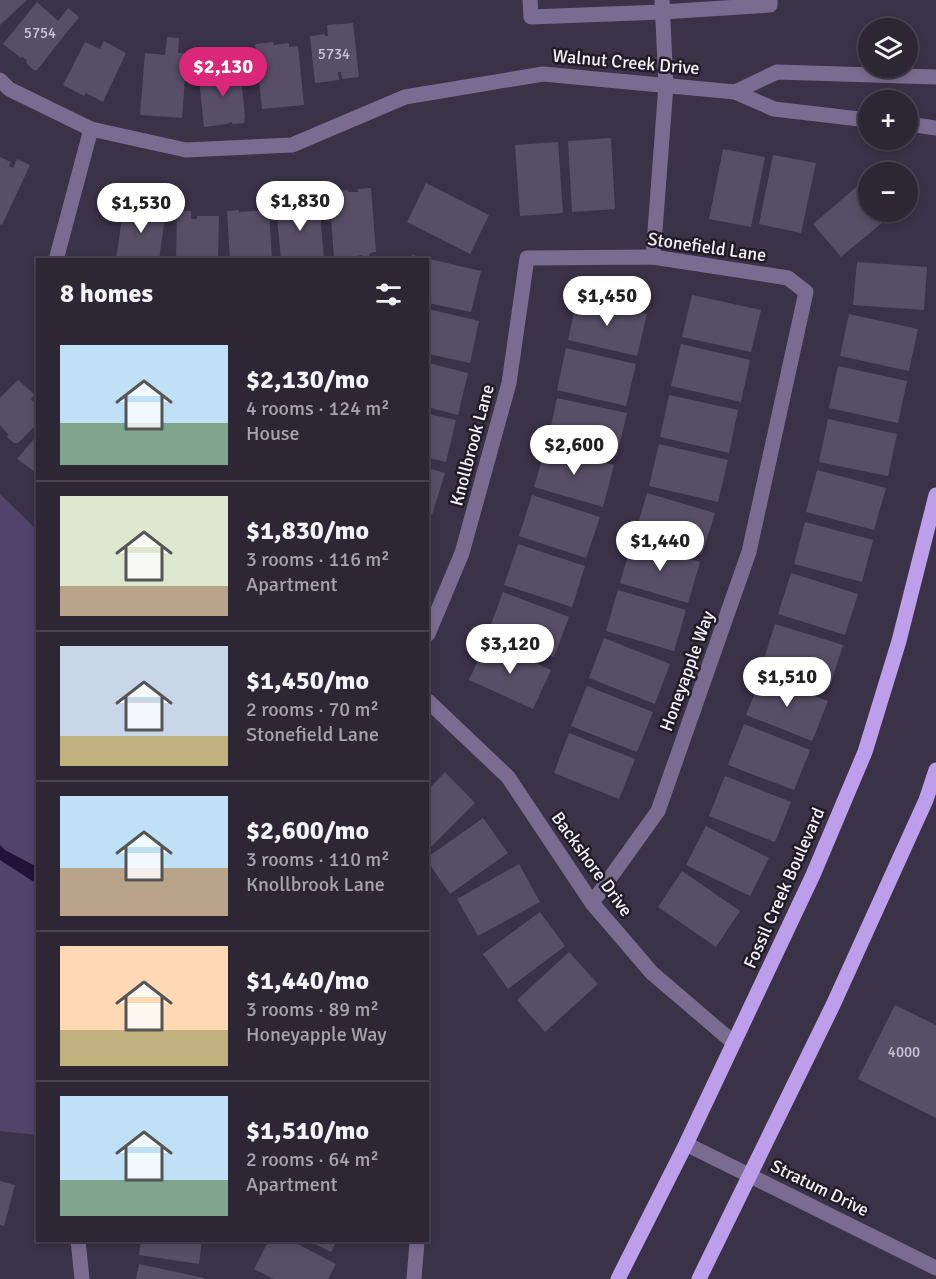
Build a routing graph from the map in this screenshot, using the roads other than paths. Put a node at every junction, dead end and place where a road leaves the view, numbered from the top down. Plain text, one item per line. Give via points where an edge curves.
1 (530, 0) edge
2 (770, 0) edge
3 (662, 6) edge
4 (936, 77) edge
5 (0, 80) edge
6 (666, 85) junction
7 (735, 92) junction
8 (858, 119) edge
9 (918, 125) edge
10 (936, 128) edge
11 (91, 129) junction
12 (653, 257) junction
13 (57, 258) edge
14 (526, 258) joint
15 (806, 292) joint
16 (936, 495) edge
17 (429, 632) edge
18 (429, 702) edge
19 (936, 770) edge
20 (592, 903) junction
21 (734, 1042) junction
22 (686, 1144) junction
23 (749, 1174) junction
24 (78, 1242) edge
25 (417, 1242) edge
26 (936, 1268) edge
27 (82, 1279) edge
28 (414, 1279) edge
29 (618, 1279) edge
30 (699, 1279) edge

1 - 3 street via 531,17
2 - 3 street via 770,5
3 - 6 street
4 - 7 street via 777,72
5 - 11 street, Walnut Creek Drive via 9,89
6 - 7 street, Walnut Creek Drive
6 - 11 street, Walnut Creek Drive via 543,74 405,97 292,146 186,150
6 - 12 street
7 - 8 street, Walnut Creek Drive via 774,109
9 - 10 street
11 - 13 street
12 - 14 street, Stonefield Lane
12 - 15 street, Stonefield Lane via 788,278
14 - 17 street, Knollbrook Lane via 509,383 462,553
15 - 20 street, Honeyapple Way via 749,552 658,811
16 - 21 main road, Fossil Creek Boulevard via 899,641 865,752 813,875
18 - 20 street, Backshore Drive via 508,777
19 - 23 main road via 854,959
20 - 21 street, Backshore Drive via 652,973
21 - 22 main road, Fossil Creek Boulevard
22 - 23 street, Stratum Drive
22 - 29 main road, Fossil Creek Boulevard
23 - 26 street, Stratum Drive
23 - 30 main road
24 - 27 street
25 - 28 street

